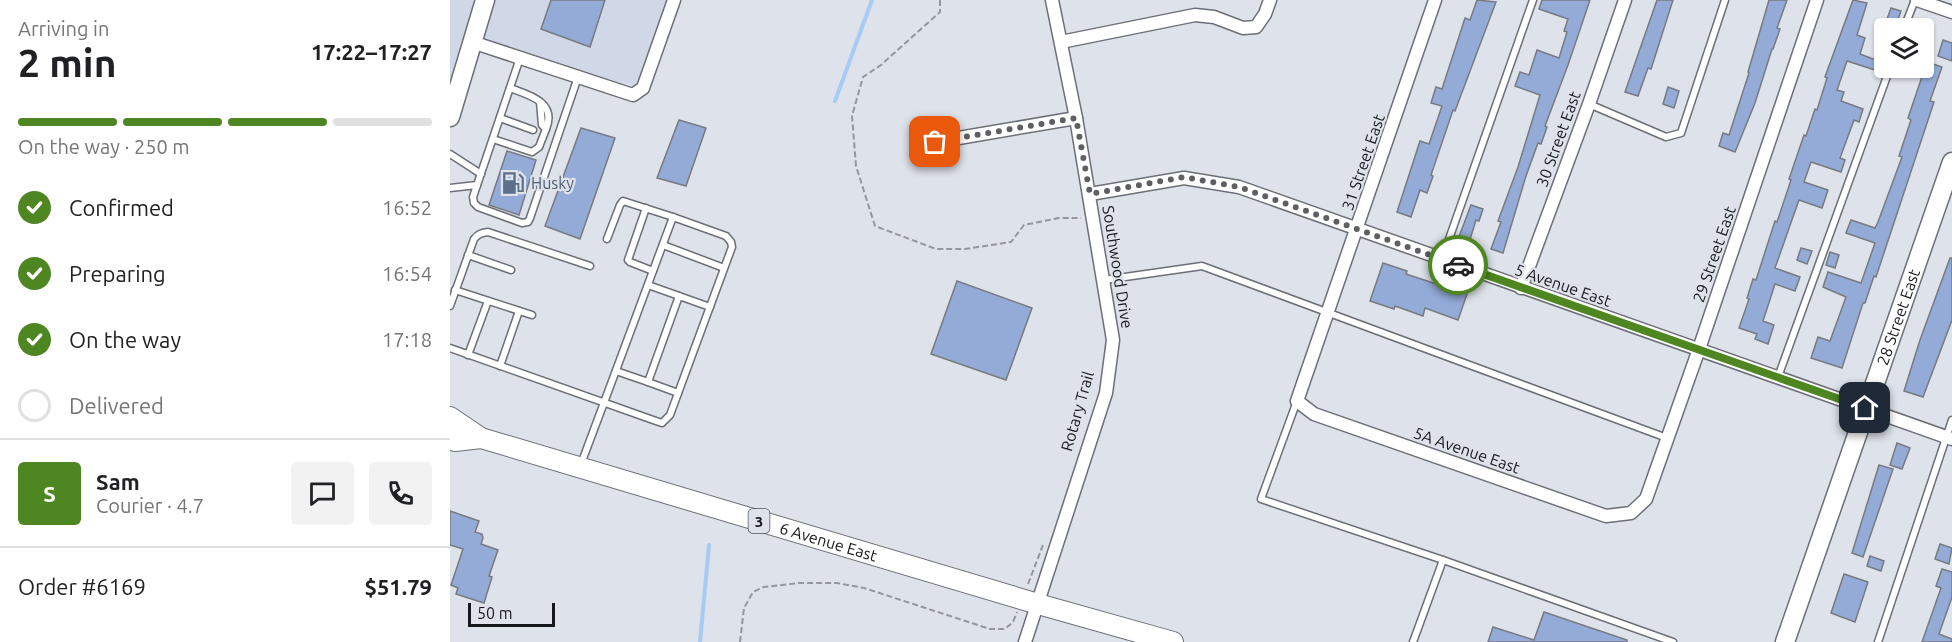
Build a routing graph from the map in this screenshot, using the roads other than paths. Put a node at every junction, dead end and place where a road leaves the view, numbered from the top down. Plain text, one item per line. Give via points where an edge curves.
1 (485, 0) edge
2 (674, 0) edge
3 (1052, 0) edge
4 (1270, 0) edge
5 (1436, 0) edge
6 (1533, 0) edge
7 (1625, 0) edge
8 (1725, 0) edge
9 (1817, 0) edge
10 (1916, 0) edge
11 (1952, 12) edge
12 (1908, 18) edge
13 (472, 42) junction
14 (1060, 42) junction
15 (520, 58) junction
16 (578, 77) junction
17 (1886, 78) edge
18 (510, 88) junction
19 (1589, 104) junction
20 (450, 117) edge
21 (500, 118) junction
22 (1076, 118) junction
23 (533, 130) dead end
24 (493, 139) junction
25 (935, 142) dead end
26 (450, 154) edge
27 (1952, 162) edge
28 (481, 174) junction
29 (477, 185) junction
30 (450, 188) edge
31 (1090, 194) junction
32 (646, 208) junction
33 (673, 217) junction
34 (1358, 230) junction
35 (606, 238) dead end
36 (663, 245) junction
37 (468, 255) junction
38 (1442, 260) junction
39 (590, 266) dead end
40 (724, 268) junction
41 (511, 270) dead end
42 (653, 271) junction
43 (1104, 280) junction
44 (648, 285) junction
45 (1521, 288) junction
46 (456, 290) junction
47 (679, 296) junction
48 (488, 301) junction
49 (450, 304) edge
50 (710, 307) junction
51 (519, 311) junction
52 (1328, 314) junction
53 (532, 315) dead end
54 (450, 348) edge
55 (1699, 349) junction
56 (468, 355) junction
57 (500, 366) junction
58 (616, 371) junction
59 (1778, 377) junction
60 (648, 382) junction
61 (678, 393) junction
62 (1297, 401) junction
63 (604, 402) junction
64 (1865, 408) junction
65 (452, 417) edge
66 (1952, 420) edge
67 (481, 438) junction
68 (1667, 438) junction
69 (1949, 438) edge
70 (450, 440) edge
71 (580, 467) junction
72 (1631, 513) joint
73 (1443, 560) junction
74 (1032, 598) junction
75 (1025, 642) edge
76 (1128, 642) edge
77 (1173, 642) edge
78 (1413, 642) edge
79 (1673, 642) edge
80 (1785, 642) edge
81 (1878, 642) edge

1 - 13 street
2 - 16 street via 643,88 633,95
3 - 14 street, Southwood Drive
4 - 14 street via 1256,27 1243,28 1214,17 1195,15
5 - 34 street, 31 Street East
6 - 38 lane
7 - 19 street, 30 Street East
8 - 19 lane via 1681,133 1666,137
9 - 55 street, 29 Street East
10 - 11 street
10 - 12 lane
13 - 15 street
13 - 20 street
14 - 22 street, Southwood Drive
15 - 16 street
15 - 18 lane
16 - 29 lane via 528,222 478,207 473,197
17 - 59 lane
18 - 21 lane
18 - 24 lane via 538,98 545,105 548,123 539,147 532,152
19 - 45 street, 30 Street East
21 - 23 lane
21 - 24 lane
22 - 25 street
22 - 31 street, Southwood Drive
24 - 28 lane
26 - 28 lane
27 - 64 street, 28 Street East
28 - 29 lane
29 - 30 lane
31 - 34 street, 5 Avenue East via 1184,177 1239,187
31 - 43 street, Southwood Drive
32 - 33 lane
32 - 35 lane via 623,201
32 - 42 lane via 628,260
33 - 36 lane
33 - 40 lane via 726,236 732,247
34 - 38 street, 5 Avenue East
34 - 52 street, 31 Street East
36 - 40 lane
36 - 42 lane
37 - 39 lane via 477,234 488,232
37 - 41 lane
37 - 46 lane
38 - 45 street, 5 Avenue East
40 - 50 lane
42 - 44 lane
43 - 52 lane via 1202,266
43 - 74 street, Southwood Drive via 1113,340 1106,393
44 - 47 lane
44 - 58 lane
45 - 55 street, 5 Avenue East
46 - 48 lane
46 - 49 lane
47 - 50 lane
47 - 60 lane
48 - 51 lane
48 - 56 lane
50 - 61 lane
51 - 53 lane
51 - 57 lane
52 - 62 street, 31 Street East
52 - 68 lane
54 - 56 lane
55 - 59 street, 5 Avenue East
55 - 68 street, 29 Street East
56 - 57 lane
57 - 63 lane
58 - 60 lane
58 - 63 lane
59 - 64 street, 5 Avenue East
60 - 61 lane
61 - 63 lane via 670,415 662,423
62 - 72 street, 5A Avenue East via 1314,414 1606,516
62 - 73 lane via 1261,499
63 - 71 lane
64 - 69 street, 5 Avenue East
64 - 80 street, 28 Street East
65 - 67 main road, 6 Avenue East / 3
66 - 69 lane
67 - 70 main road, 6 Avenue East / 3
67 - 71 main road, 6 Avenue East / 3
68 - 72 street, 29 Street East via 1646,499
69 - 81 lane
71 - 74 main road, 6 Avenue East / 3
73 - 78 lane
73 - 79 lane
74 - 75 street, Southwood Drive
74 - 76 main road, 6 Avenue East / 3
74 - 77 main road, 6 Avenue East / 3

